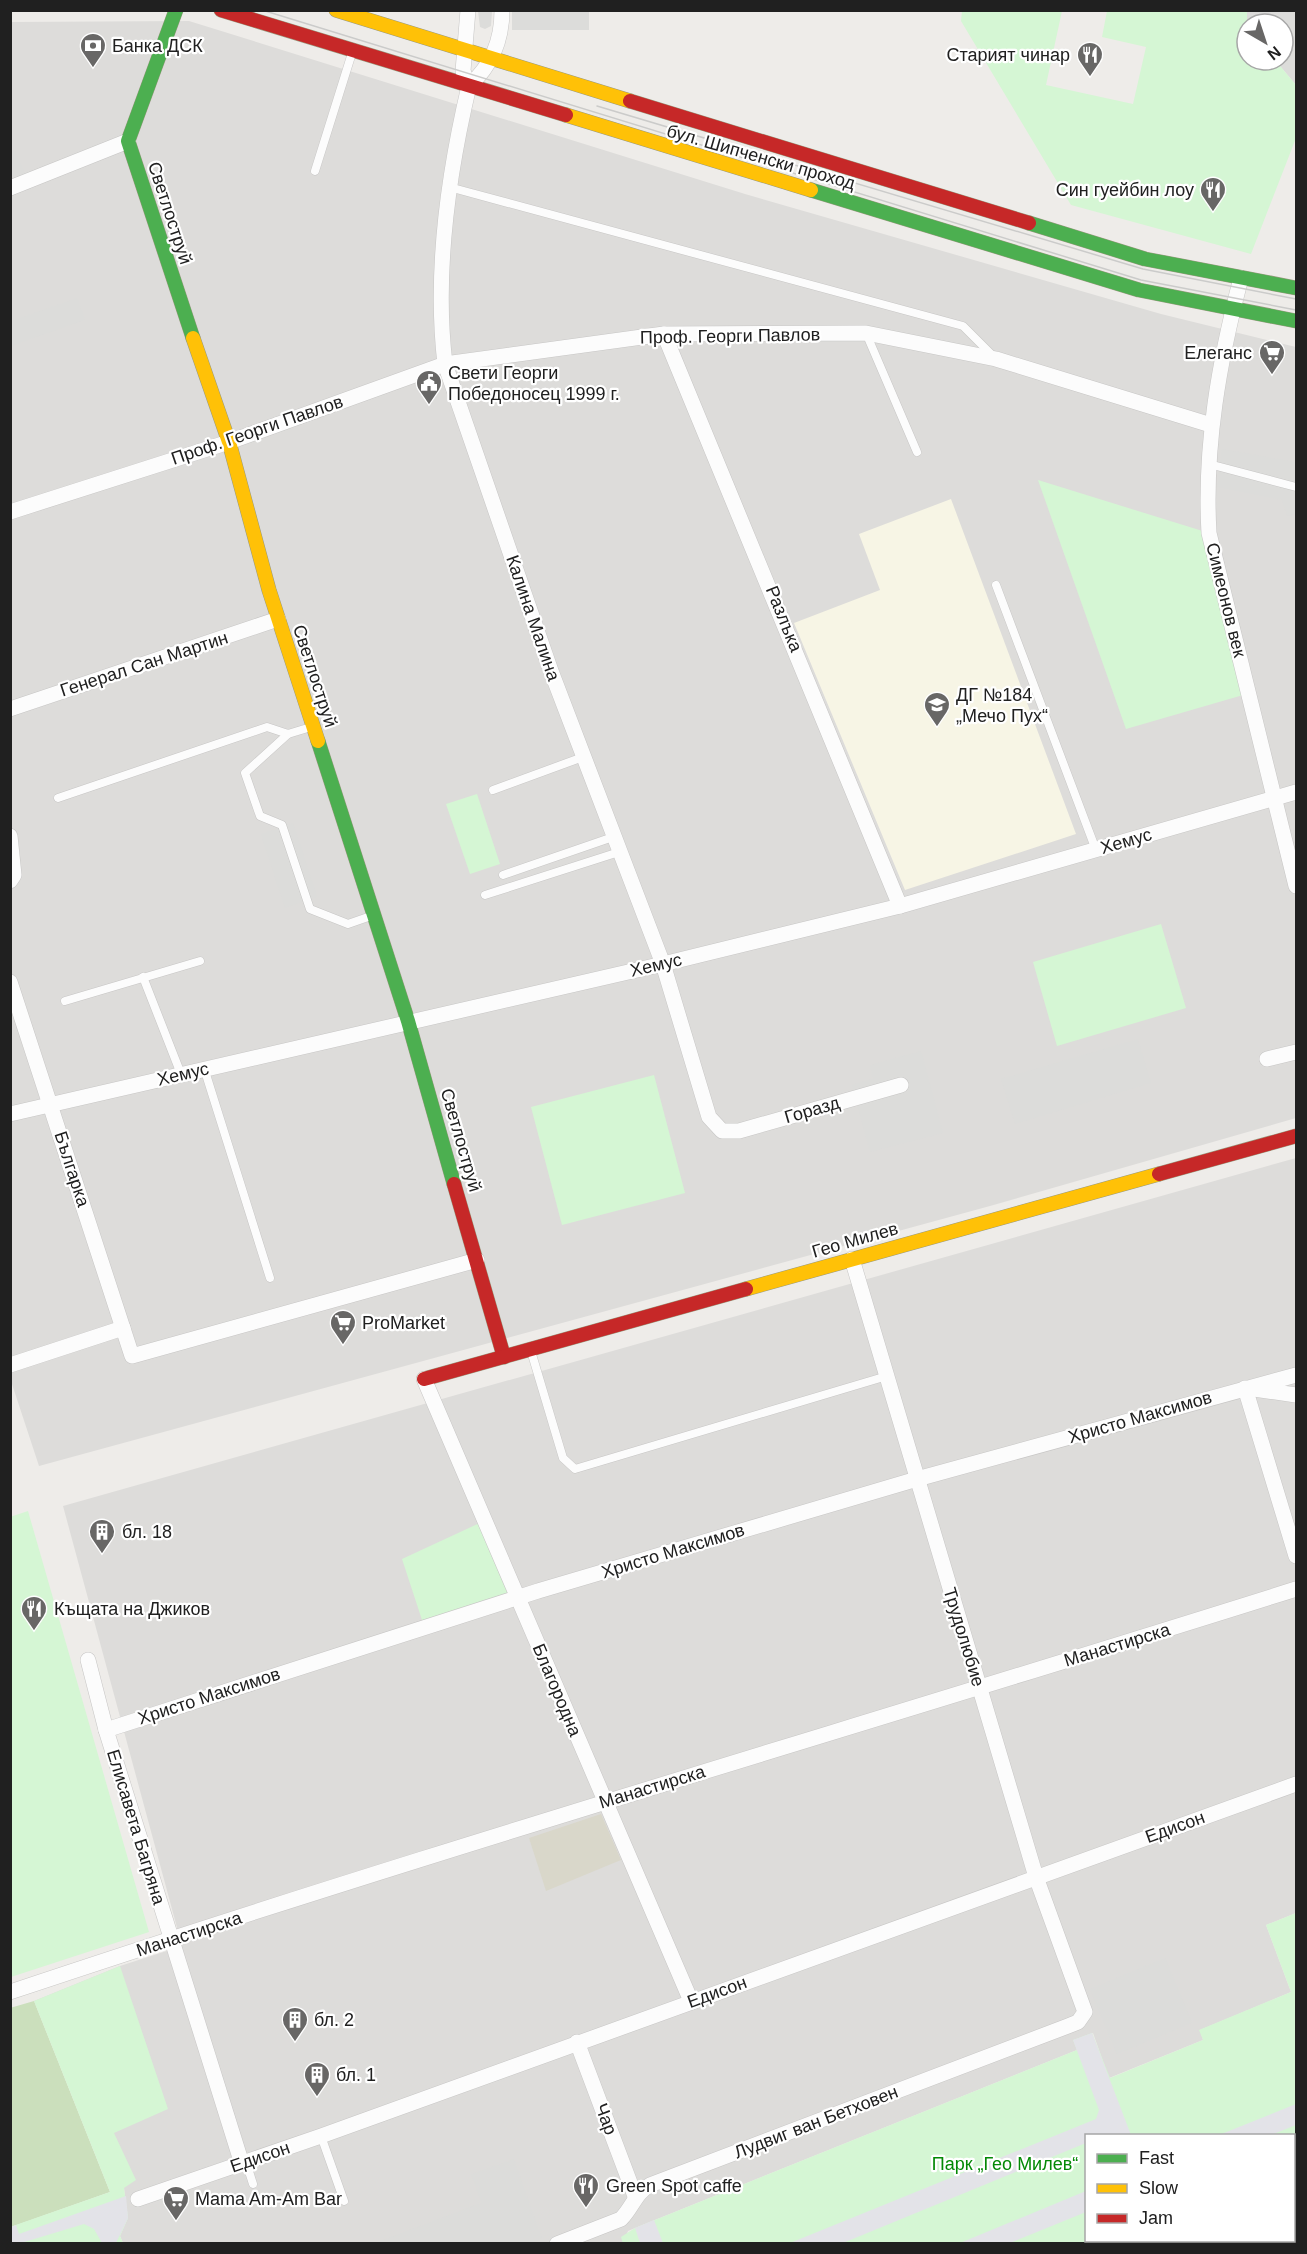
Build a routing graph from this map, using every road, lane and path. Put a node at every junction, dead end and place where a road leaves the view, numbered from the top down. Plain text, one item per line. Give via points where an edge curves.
1 (176, 10) edge
2 (220, 10) edge
3 (336, 10) edge
4 (468, 10) edge
5 (502, 10) edge
6 (376, 16) edge
7 (464, 48) junction
8 (352, 52) junction
9 (491, 58) junction
10 (469, 86) junction
11 (128, 141) junction
12 (315, 171) dead end
13 (10, 188) edge
14 (449, 188) junction
15 (1241, 278) junction
16 (1296, 288) edge
17 (1233, 310) junction
18 (1296, 321) edge
19 (866, 333) junction
20 (664, 334) junction
21 (996, 359) junction
22 (445, 364) junction
23 (1211, 425) junction
24 (229, 442) junction
25 (917, 452) dead end
26 (1209, 464) junction
27 (1296, 487) edge
28 (10, 512) edge
29 (996, 585) dead end
30 (278, 619) junction
31 (10, 709) edge
32 (312, 726) junction
33 (288, 735) junction
34 (583, 757) junction
35 (493, 790) dead end
36 (1296, 792) edge
37 (58, 798) dead end
38 (1277, 798) junction
39 (10, 836) edge
40 (613, 837) junction
41 (1096, 850) junction
42 (619, 852) junction
43 (503, 875) dead end
44 (10, 881) edge
45 (1296, 886) edge
46 (485, 895) dead end
47 (900, 906) junction
48 (374, 915) junction
49 (200, 961) dead end
50 (663, 964) junction
51 (143, 977) junction
52 (10, 982) edge
53 (65, 1001) dead end
54 (408, 1021) junction
55 (1296, 1052) edge
56 (1267, 1059) dead end
57 (204, 1068) junction
58 (182, 1074) junction
59 (901, 1084) dead end
60 (51, 1104) junction
61 (10, 1114) edge
62 (722, 1131) joint
63 (1296, 1136) edge
64 (852, 1259) junction
65 (477, 1260) junction
66 (270, 1278) dead end
67 (123, 1328) junction
68 (531, 1350) junction
69 (504, 1357) junction
70 (10, 1365) edge
71 (1296, 1375) edge
72 (887, 1376) junction
73 (424, 1379) joint
74 (1245, 1388) junction
75 (1296, 1395) edge
76 (917, 1479) junction
77 (1296, 1556) edge
78 (1296, 1589) edge
79 (517, 1597) junction
80 (88, 1660) dead end
81 (979, 1689) junction
82 (106, 1730) junction
83 (1296, 1784) edge
84 (605, 1801) junction
85 (1036, 1877) junction
86 (171, 1940) junction
87 (10, 1992) edge
88 (691, 2001) junction
89 (1085, 2013) joint
90 (577, 2042) junction
91 (321, 2136) junction
92 (244, 2163) junction
93 (254, 2184) dead end
94 (635, 2196) junction
95 (138, 2199) dead end
96 (344, 2201) dead end
97 (556, 2244) edge

1 - 11 street
2 - 8 street, бул. Шипченски проход
3 - 6 street, бул. Шипченски проход
4 - 7 street
5 - 9 street via 502,34
6 - 7 street, бул. Шипченски проход
7 - 9 street, бул. Шипченски проход
7 - 10 street via 463,70
8 - 10 street, бул. Шипченски проход
8 - 12 lane
9 - 10 street
9 - 15 street, бул. Шипченски проход via 1145,259
10 - 14 street, Калина Малина
10 - 17 street, бул. Шипченски проход via 1138,290
11 - 13 street
11 - 24 street, Светлоструй
14 - 21 lane via 963,326
14 - 22 street, Калина Малина via 440,313
15 - 16 street, бул. Шипченски проход
15 - 17 street, Симеонов век
17 - 18 street, бул. Шипченски проход
17 - 23 street, Симеонов век
19 - 20 street, Проф. Георги Павлов
19 - 21 street, Проф. Георги Павлов
19 - 25 lane
20 - 22 street, Проф. Георги Павлов
20 - 47 street, Разлъка
21 - 23 street, Проф. Георги Павлов
22 - 24 street, Проф. Георги Павлов
22 - 34 street, Калина Малина
23 - 26 street, Симеонов век
24 - 28 street, Проф. Георги Павлов
24 - 30 street, Светлоструй
26 - 27 lane
26 - 38 street, Симеонов век via 1209,533
29 - 41 lane
30 - 31 street, Генерал Сан Мартин
30 - 32 street, Светлоструй
32 - 33 lane
32 - 48 street, Светлоструй
33 - 37 lane via 267,727
33 - 48 lane via 245,773 260,816 282,825 309,909 348,924
34 - 35 lane
34 - 40 street, Калина Малина
36 - 38 street, Хемус
38 - 41 street, Хемус
38 - 45 street, Симеонов век
39 - 44 street via 14,845 14,875
40 - 42 street, Калина Малина
40 - 43 lane
41 - 47 street, Хемус
42 - 46 lane
42 - 50 street, Калина Малина
47 - 50 street, Хемус
48 - 54 street, Светлоструй
49 - 51 lane
50 - 54 street, Хемус
50 - 62 street, Калина Малина via 709,1117
51 - 53 lane
51 - 58 lane
52 - 60 street, Българка
54 - 57 street, Хемус
54 - 65 street, Светлоструй
55 - 56 street
57 - 58 street, Хемус
57 - 66 lane
58 - 60 street, Хемус
59 - 62 street, Горазд via 739,1131
60 - 61 street, Хемус
60 - 67 street, Българка
63 - 64 street, Гео Милев
64 - 68 street, Гео Милев
64 - 72 street, Трудолюбие
65 - 67 street, Българка via 132,1356
65 - 69 street, Светлоструй
67 - 70 street
68 - 69 street, Гео Милев
68 - 72 lane via 563,1458 575,1469
69 - 73 street, Гео Милев
71 - 74 street, Христо Максимов
72 - 76 street, Трудолюбие
73 - 79 street, Благородна
74 - 75 street, Христо Максимов
74 - 76 street, Христо Максимов
74 - 77 street
76 - 79 street, Христо Максимов
76 - 81 street, Трудолюбие
78 - 81 street, Манастирска
79 - 82 street, Христо Максимов
79 - 84 street, Благородна
80 - 82 street, Елисавета Багряна
81 - 84 street, Манастирска
81 - 85 street, Трудолюбие
82 - 86 street, Елисавета Багряна
83 - 85 street, Едисон
84 - 86 street, Манастирска
84 - 88 street, Благородна
85 - 88 street, Едисон
85 - 89 street, Трудолюбие
86 - 87 street, Манастирска
86 - 92 street, Елисавета Багряна
88 - 90 street, Едисон
89 - 94 street, Лудвиг ван Бетховен via 1078,2022 650,2185
90 - 91 street, Едисон
90 - 94 street, Чар
91 - 92 street, Едисон
91 - 96 lane
92 - 93 lane
92 - 95 street, Едисон
94 - 97 street, Лудвиг ван Бетховен via 621,2218

